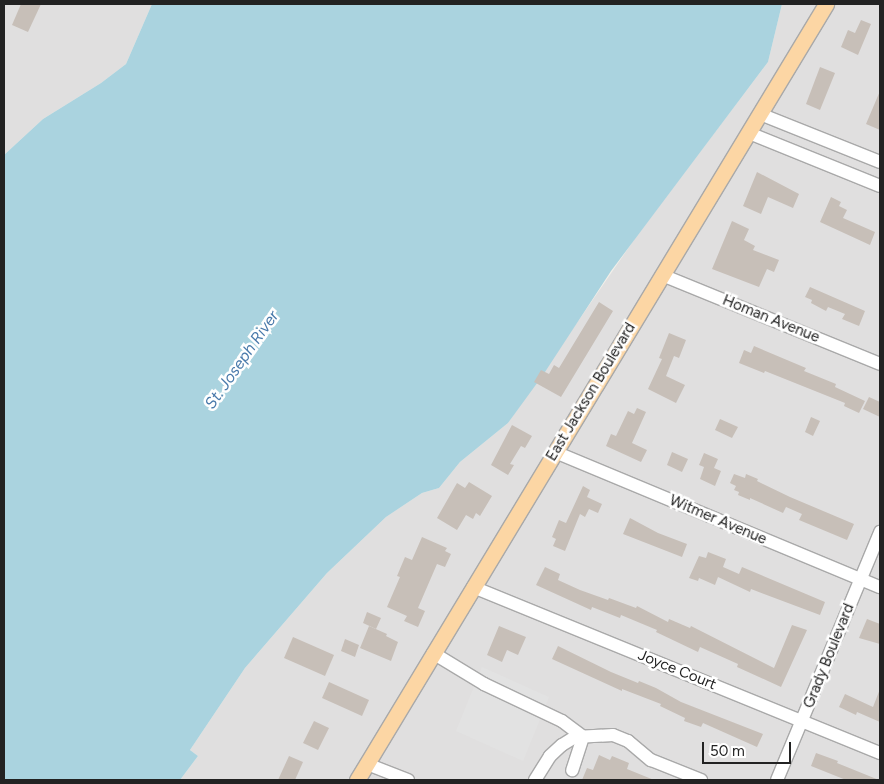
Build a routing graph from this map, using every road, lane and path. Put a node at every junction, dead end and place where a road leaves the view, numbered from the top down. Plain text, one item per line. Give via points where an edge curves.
1 (826, 4) edge
2 (760, 114) junction
3 (748, 133) junction
4 (880, 162) edge
5 (880, 186) edge
6 (662, 275) junction
7 (880, 364) edge
8 (555, 452) junction
9 (880, 532) edge
10 (861, 579) junction
11 (473, 587) junction
12 (880, 587) edge
13 (433, 653) junction
14 (802, 721) junction
15 (583, 737) junction
16 (880, 753) edge
17 (367, 764) junction
18 (572, 770) dead end
19 (357, 780) edge
20 (408, 780) edge
21 (536, 780) edge
22 (701, 780) edge
23 (777, 780) edge

1 - 2 main road, East Jackson Boulevard
2 - 3 main road, East Jackson Boulevard
2 - 4 street
3 - 5 street
3 - 6 main road, East Jackson Boulevard
6 - 7 street, Homan Avenue
6 - 8 main road, East Jackson Boulevard
8 - 10 street, Witmer Avenue
8 - 11 main road, East Jackson Boulevard
9 - 10 street, Grady Boulevard
10 - 12 street, Witmer Avenue
10 - 14 street, Grady Boulevard
11 - 13 main road, East Jackson Boulevard
11 - 14 street, Joyce Court
13 - 15 street via 484,684 562,721
13 - 17 main road, East Jackson Boulevard
14 - 16 street, Joyce Court
14 - 23 street, Grady Boulevard
15 - 18 street
15 - 21 street via 575,737 562,744 550,756
15 - 22 street via 613,735 628,741 651,760
17 - 19 main road, East Jackson Boulevard
17 - 20 street

